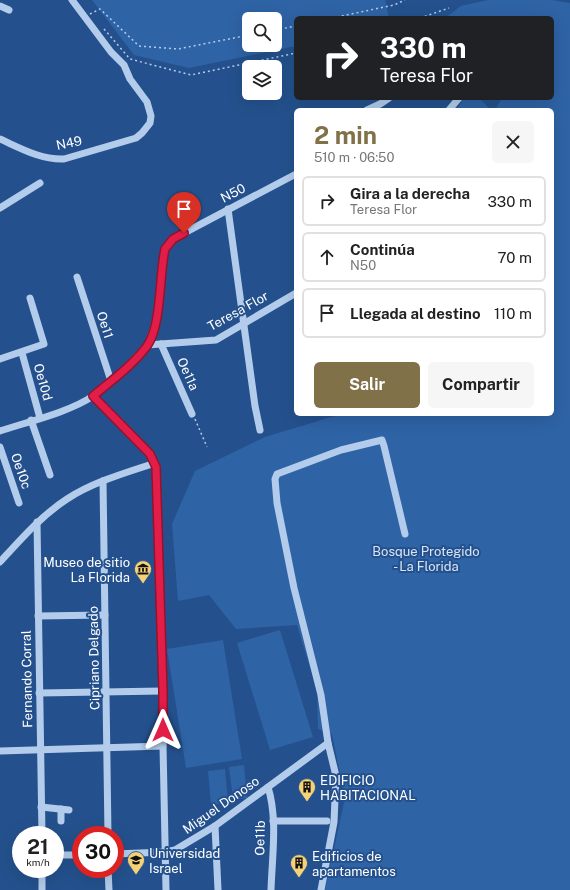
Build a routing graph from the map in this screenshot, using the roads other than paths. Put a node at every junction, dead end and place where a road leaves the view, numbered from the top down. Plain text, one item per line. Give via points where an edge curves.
1 (72, 0) edge
2 (0, 6) edge
3 (9, 10) dead end
4 (386, 100) edge
5 (457, 100) edge
6 (371, 108) edge
7 (451, 108) edge
8 (0, 140) edge
9 (294, 175) edge
10 (40, 184) dead end
11 (0, 208) edge
12 (228, 209) junction
13 (77, 277) dead end
14 (294, 294) edge
15 (30, 298) dead end
16 (244, 323) junction
17 (161, 344) junction
18 (147, 345) junction
19 (22, 353) junction
20 (0, 359) edge
21 (111, 381) junction
22 (93, 396) junction
23 (192, 414) road end
24 (40, 418) junction
25 (31, 420) junction
26 (260, 430) dead end
27 (0, 431) edge
28 (0, 446) edge
29 (155, 463) junction
30 (50, 475) dead end
31 (103, 481) junction
32 (19, 502) dead end
33 (37, 522) junction
34 (405, 534) dead end
35 (0, 562) edge
36 (105, 615) junction
37 (38, 616) junction
38 (163, 691) junction
39 (40, 693) junction
40 (106, 693) junction
41 (328, 743) junction
42 (163, 746) junction
43 (106, 748) junction
44 (0, 750) edge
45 (40, 750) junction
46 (268, 787) junction
47 (41, 807) junction
48 (61, 809) junction
49 (69, 810) dead end
50 (61, 821) dead end
51 (273, 821) junction
52 (327, 821) dead end
53 (42, 826) edge
54 (108, 826) edge
55 (215, 826) junction
56 (165, 852) junction
57 (124, 854) edge
58 (42, 878) edge
59 (108, 878) edge
60 (42, 890) edge
61 (109, 890) edge
62 (166, 890) edge
63 (218, 890) edge
64 (271, 890) edge
65 (321, 890) edge

1 - 8 street, N49 via 124,65 130,79 147,102 150,122 136,138 57,159 42,157
2 - 3 street
4 - 6 street
5 - 7 street
9 - 12 street, N50
10 - 11 street
12 - 16 street
12 - 18 street, N50 via 173,239 167,246 155,327
13 - 21 street, Oe11
14 - 16 street, Teresa Flor
15 - 19 street via 44,344
16 - 17 street, Teresa Flor via 216,340
16 - 26 street
17 - 18 street, Teresa Flor
17 - 23 street, Oe11a
18 - 21 street
19 - 20 street
19 - 24 street, Oe10d
21 - 22 street
22 - 24 street
22 - 29 street via 150,454
24 - 25 street
25 - 27 street
25 - 30 street
28 - 32 street, Oe10c
29 - 31 street
29 - 38 street
31 - 33 street via 67,498
31 - 36 street, Cipriano Delgado
33 - 35 street
33 - 37 street, Fernando Corral
34 - 41 street via 382,440 341,450 278,474 275,479 277,503 294,588 321,695
36 - 37 street
36 - 40 street, Cipriano Delgado
37 - 39 street, Fernando Corral
38 - 40 street
38 - 42 street
39 - 40 street
39 - 45 street, Fernando Corral
40 - 43 street, Cipriano Delgado
41 - 46 street, Miguel Donoso
41 - 65 street via 336,776 336,799
42 - 43 street
42 - 56 street
43 - 45 street
43 - 54 street, Cipriano Delgado
44 - 45 street
45 - 47 street, Fernando Corral
46 - 51 street, Oe11b
46 - 55 street, Miguel Donoso
47 - 48 street
47 - 53 street, Fernando Corral
48 - 49 street
48 - 50 street
51 - 52 street
51 - 64 street, Oe11b
55 - 56 street, Miguel Donoso via 175,850
55 - 63 street
56 - 57 street, Miguel Donoso
56 - 62 street
58 - 60 street
59 - 61 street

